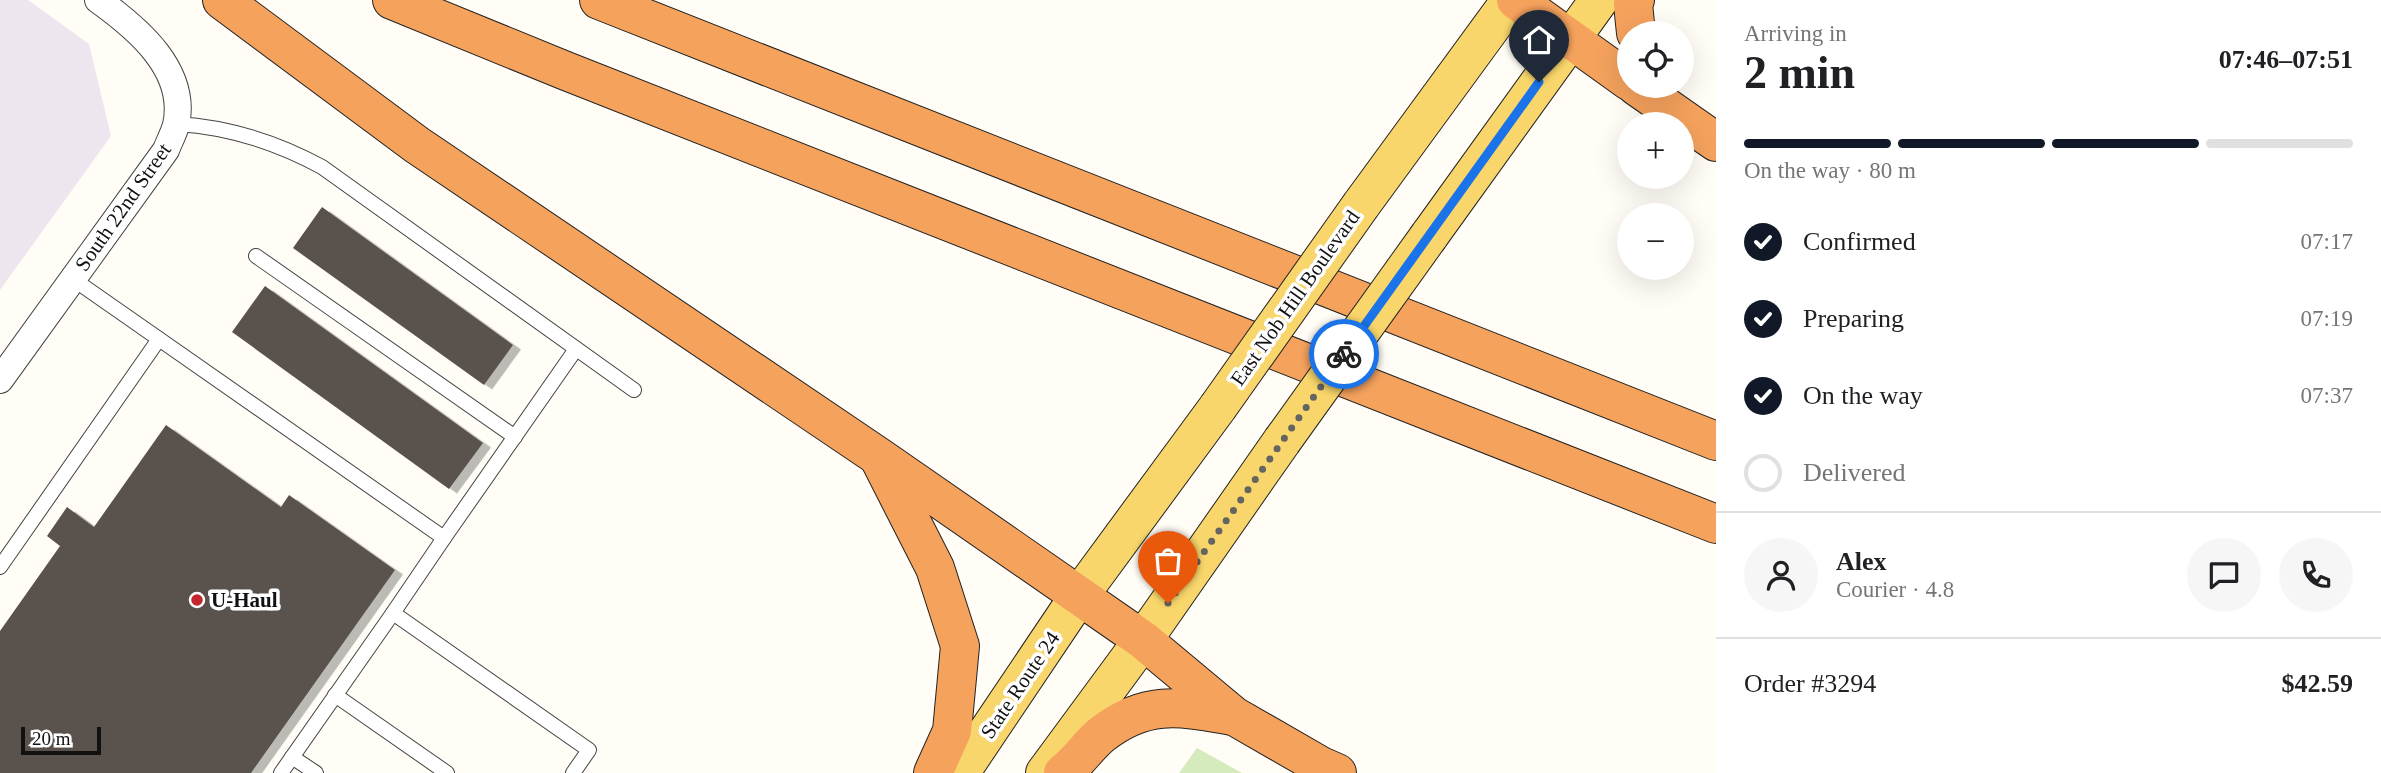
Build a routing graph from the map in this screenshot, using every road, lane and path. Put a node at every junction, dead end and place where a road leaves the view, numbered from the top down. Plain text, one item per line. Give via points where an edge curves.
1 (98, 0) edge
2 (222, 0) edge
3 (392, 0) edge
4 (599, 0) edge
5 (1513, 0) edge
6 (1599, 0) edge
7 (1634, 0) edge
8 (1635, 21) edge
9 (1570, 38) junction
10 (1617, 71) edge
11 (1653, 98) edge
12 (1678, 98) edge
13 (177, 124) junction
14 (1704, 134) edge
15 (256, 256) dead end
16 (73, 279) junction
17 (159, 339) junction
18 (576, 349) junction
19 (0, 380) edge
20 (634, 390) dead end
21 (515, 437) junction
22 (1716, 441) edge
23 (879, 457) junction
24 (1716, 524) edge
25 (444, 538) junction
26 (0, 567) edge
27 (1079, 596) junction
28 (393, 613) junction
29 (1143, 640) junction
30 (335, 695) junction
31 (1234, 716) junction
32 (292, 757) junction
33 (281, 773) edge
34 (316, 773) edge
35 (447, 773) edge
36 (573, 773) edge
37 (933, 773) edge
38 (960, 773) edge
39 (1045, 773) edge
40 (1063, 773) edge
41 (1337, 773) edge

1 - 13 street, South 22nd Street via 127,21 161,59 177,89
2 - 23 highway via 416,145
3 - 24 highway
4 - 22 highway
5 - 9 highway
5 - 27 main road, East Nob Hill Boulevard, bridge
6 - 9 main road
7 - 8 highway
9 - 10 highway
9 - 29 main road, bridge
11 - 14 highway
12 - 14 highway
13 - 16 street, South 22nd Street via 166,150
13 - 18 lane via 235,131 269,141 322,167
15 - 21 lane
16 - 17 lane
16 - 19 street, South 22nd Street
17 - 25 lane
17 - 26 lane
18 - 20 lane
18 - 21 lane
21 - 25 lane
23 - 27 highway
23 - 37 highway via 934,568 960,646 952,731
25 - 28 lane
27 - 29 highway
27 - 38 main road, State Route 24
28 - 30 lane
28 - 36 lane via 589,750
29 - 31 highway
29 - 39 main road
30 - 32 lane
30 - 35 lane
31 - 40 highway via 1179,707 1137,712 1101,735
31 - 41 highway
32 - 33 lane
32 - 34 lane

